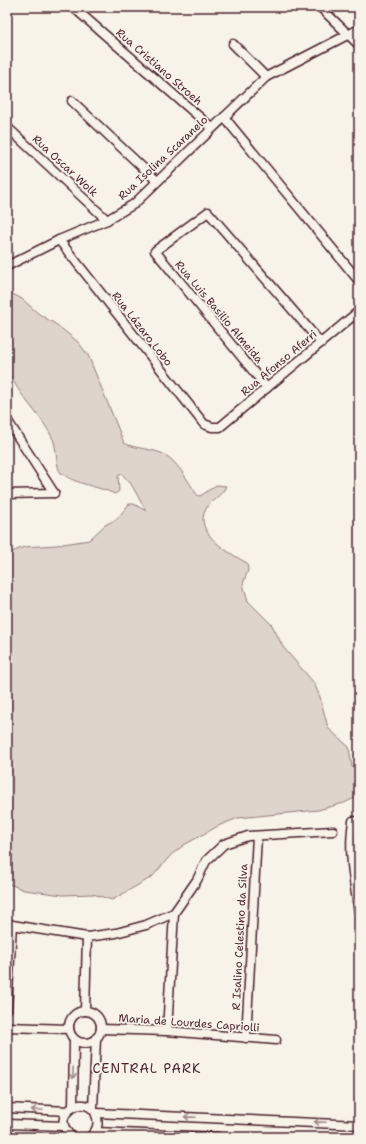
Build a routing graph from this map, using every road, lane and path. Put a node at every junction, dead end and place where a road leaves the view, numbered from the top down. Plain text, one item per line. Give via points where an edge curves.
1 (73, 7) edge
2 (320, 7) edge
3 (359, 29) edge
4 (350, 34) junction
5 (233, 44) dead end
6 (359, 44) edge
7 (266, 77) junction
8 (72, 101) dead end
9 (224, 116) junction
10 (7, 127) edge
11 (212, 128) junction
12 (157, 181) junction
13 (108, 220) junction
14 (58, 240) junction
15 (7, 266) edge
16 (359, 281) edge
17 (359, 311) edge
18 (321, 343) junction
19 (267, 388) junction
20 (7, 420) edge
21 (212, 427) joint
22 (7, 494) edge
23 (359, 822) edge
24 (333, 831) dead end
25 (257, 836) junction
26 (174, 913) junction
27 (359, 913) edge
28 (9, 923) edge
29 (87, 937) junction
30 (7, 1010) edge
31 (85, 1011) junction
32 (7, 1027) edge
33 (69, 1029) junction
34 (101, 1029) junction
35 (168, 1032) junction
36 (96, 1038) junction
37 (246, 1038) junction
38 (74, 1040) junction
39 (276, 1040) dead end
40 (7, 1108) edge
41 (70, 1109) junction
42 (94, 1111) junction
43 (7, 1124) edge
44 (359, 1125) edge
45 (64, 1126) junction
46 (93, 1134) edge
47 (72, 1137) edge
48 (218, 1137) edge

1 - 11 street, Rua Cristiano Stroeh
2 - 4 street
3 - 4 street, Rua Isolina Scaranelo
4 - 6 street
4 - 7 street, Rua Isolina Scaranelo
5 - 7 street
7 - 9 street, Rua Isolina Scaranelo
8 - 12 street
9 - 11 street, Rua Isolina Scaranelo
9 - 16 street
10 - 13 street, Rua Oscar Wolk
11 - 12 street, Rua Isolina Scaranelo
12 - 13 street, Rua Isolina Scaranelo via 134,204
13 - 14 street, Rua Isolina Scaranelo
14 - 15 street, Rua Isolina Scaranelo
14 - 21 street, Rua Lázaro Lobo via 204,424
17 - 18 street, Rua Afonso Aferri
18 - 19 street, Rua Afonso Aferri
18 - 19 street, Rua Luis Basilio Almeida via 208,212 154,251
19 - 21 street, Rua Afonso Aferri via 220,427
20 - 22 street via 54,493
23 - 27 street via 353,821 350,848
24 - 25 street
25 - 26 street via 240,837 217,849 206,861 194,885
25 - 37 street, R Isalino Celestino da Silva
26 - 29 street via 138,927
26 - 35 street
28 - 29 street
28 - 30 street
29 - 31 street
31 - 33 street via 76,1014
31 - 34 street via 94,1014 100,1020
32 - 33 street
33 - 38 street
34 - 35 street, Maria de Lourdes Capriolli
34 - 36 street
35 - 37 street, Maria de Lourdes Capriolli
36 - 38 street via 90,1042
36 - 42 street
37 - 39 street, Maria de Lourdes Capriolli
38 -> 41 street
41 -> 40 street
41 - 42 street via 80,1105
41 - 45 street via 64,1118
44 -> 42 street
42 - 46 street via 98,1123
43 - 45 street
45 - 47 street
46 - 48 street

